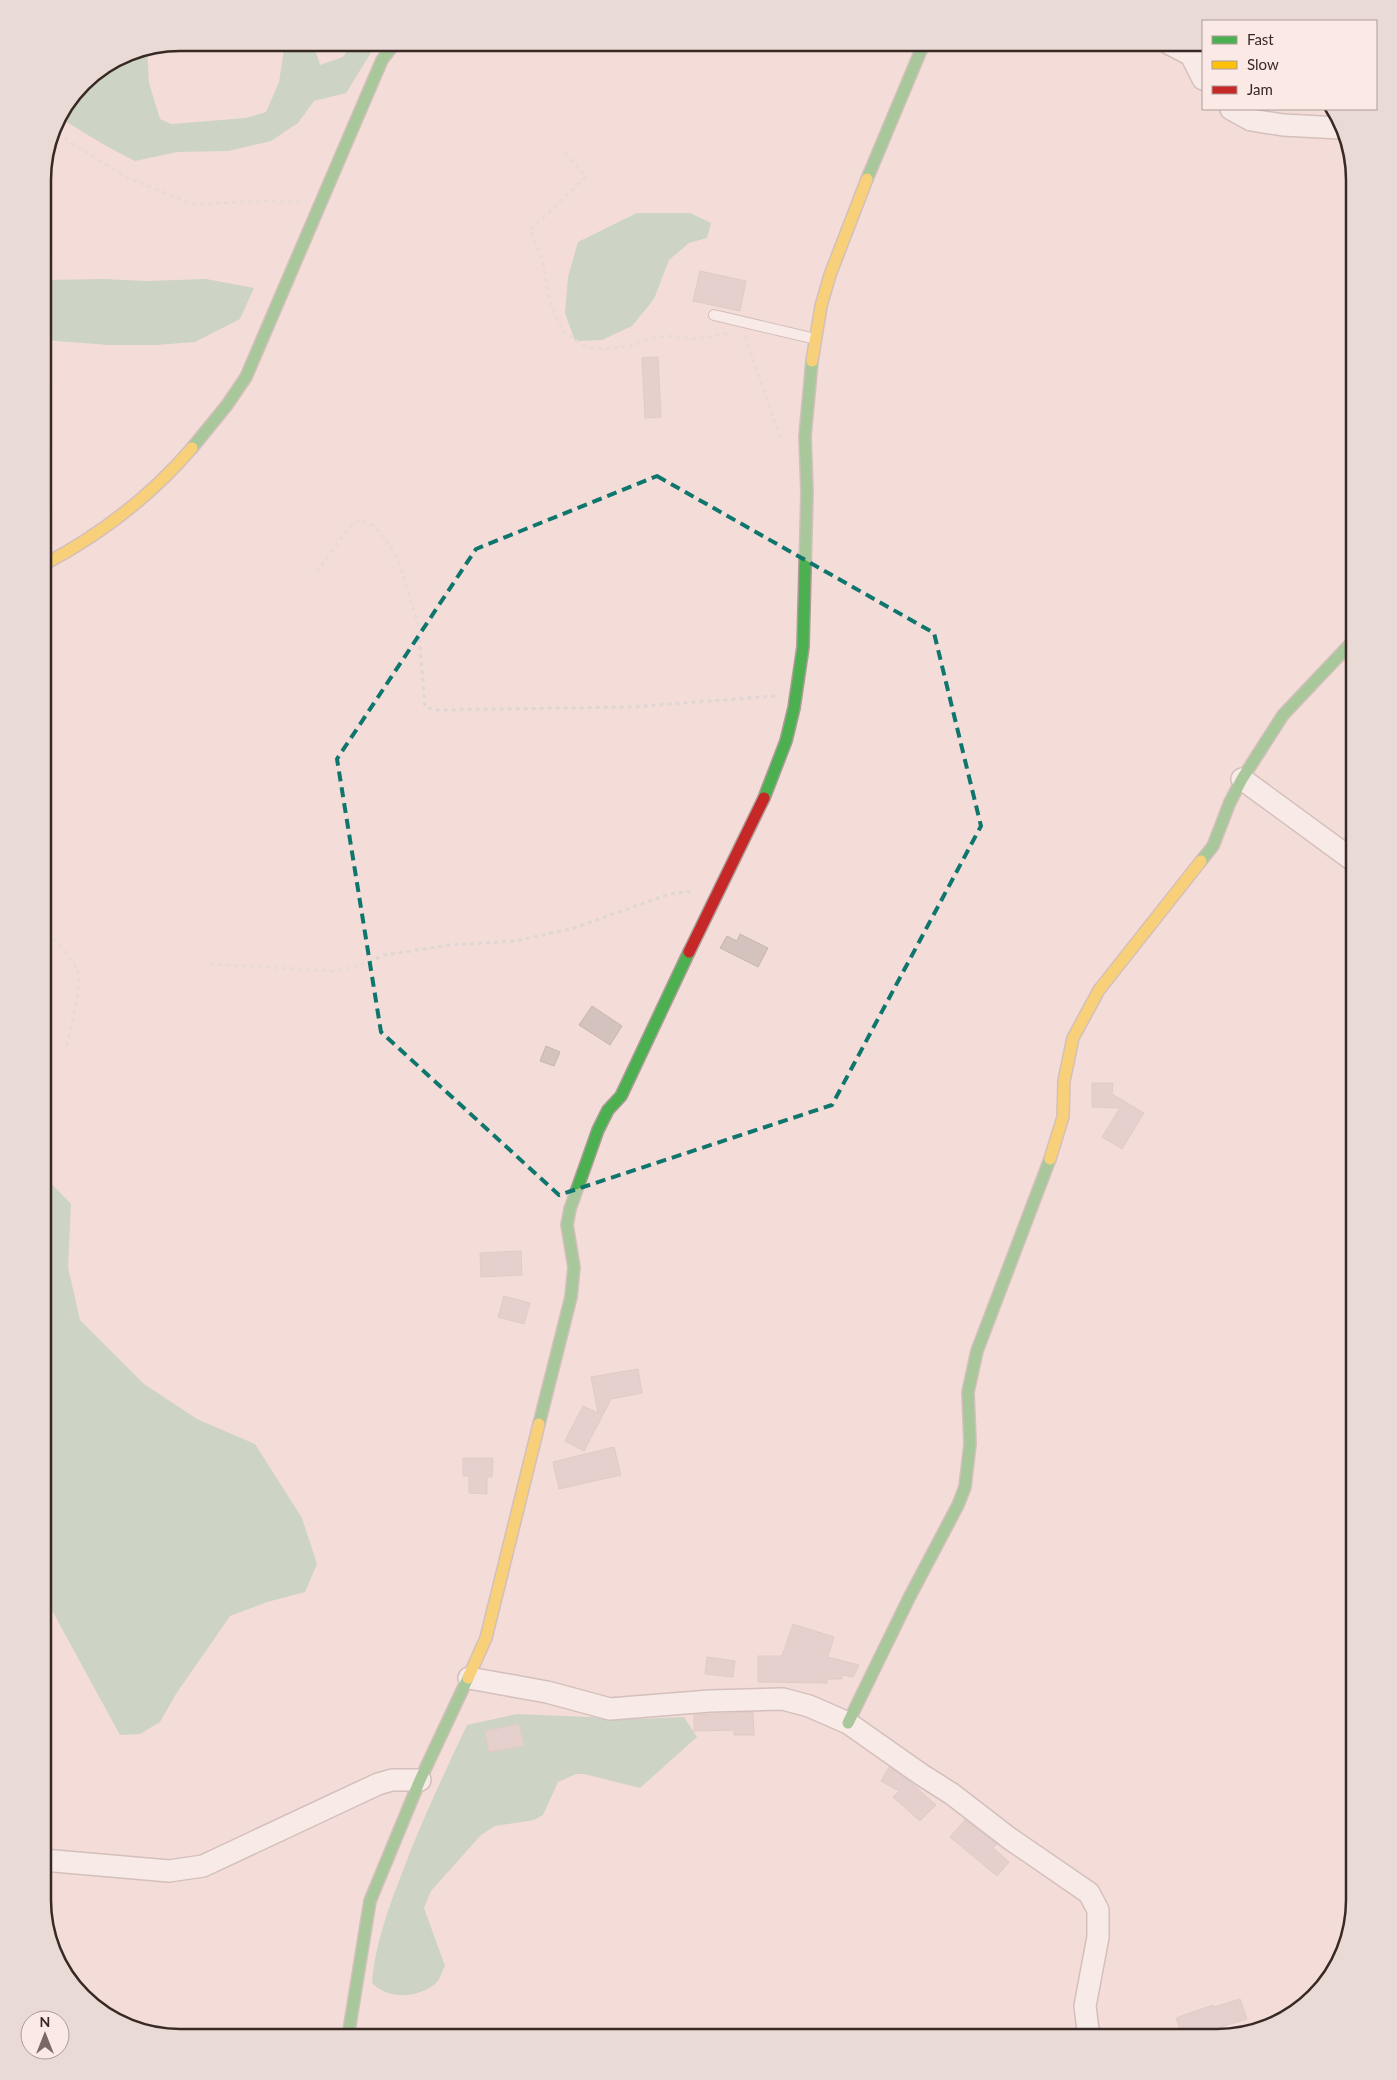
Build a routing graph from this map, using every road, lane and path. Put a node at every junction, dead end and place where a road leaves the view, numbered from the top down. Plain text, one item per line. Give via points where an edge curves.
1 (388, 51) edge
2 (920, 52) edge
3 (1185, 52) edge
4 (1202, 76) edge
5 (1233, 110) edge
6 (1334, 128) edge
7 (60, 133) edge
8 (565, 153) dead end
9 (319, 204) junction
10 (714, 315) dead end
11 (742, 325) junction
12 (816, 338) junction
13 (783, 445) dead end
14 (52, 561) edge
15 (317, 572) dead end
16 (1346, 648) edge
17 (796, 695) junction
18 (1242, 779) junction
19 (1346, 856) edge
20 (717, 892) junction
21 (52, 936) edge
22 (210, 964) dead end
23 (66, 1048) dead end
24 (469, 1678) junction
25 (848, 1723) junction
26 (420, 1780) junction
27 (51, 1861) edge
28 (349, 2028) edge
29 (1088, 2029) edge

1 - 9 street
2 - 12 street via 830,276
3 - 4 street via 1191,55
5 - 6 street via 1251,120
7 - 9 path via 128,178 192,204 266,201
8 - 11 path via 586,177 530,230 542,259 551,306 564,333 588,348 606,349 667,336 696,338
9 - 14 street via 246,378 228,406 185,457 122,515 70,552
10 - 11 lane
11 - 12 lane
11 - 13 path
12 - 17 street via 805,436 807,493 803,646
15 - 17 path via 349,527 360,519 376,527 397,556 418,624 425,707 438,710 630,707
16 - 18 street via 1283,715
17 - 20 street via 786,740 757,814
18 - 19 street
18 - 25 street via 1213,846 1099,990 1073,1038 1064,1081 1063,1117 1058,1138 977,1351 968,1392 970,1444 965,1487
20 - 22 path via 669,894 574,928 516,941 450,945 384,955 359,966 333,971
20 - 24 street via 627,1084 598,1130 581,1174 568,1225 574,1267 571,1297 486,1638
21 - 23 path via 78,971 78,993
24 - 25 street via 547,1692 610,1709 783,1699
24 - 26 street
25 - 29 street via 1089,1894 1098,1910 1098,1937 1085,2006
26 - 27 street via 392,1780 378,1784 203,1866 169,1871
26 - 28 street via 370,1901

